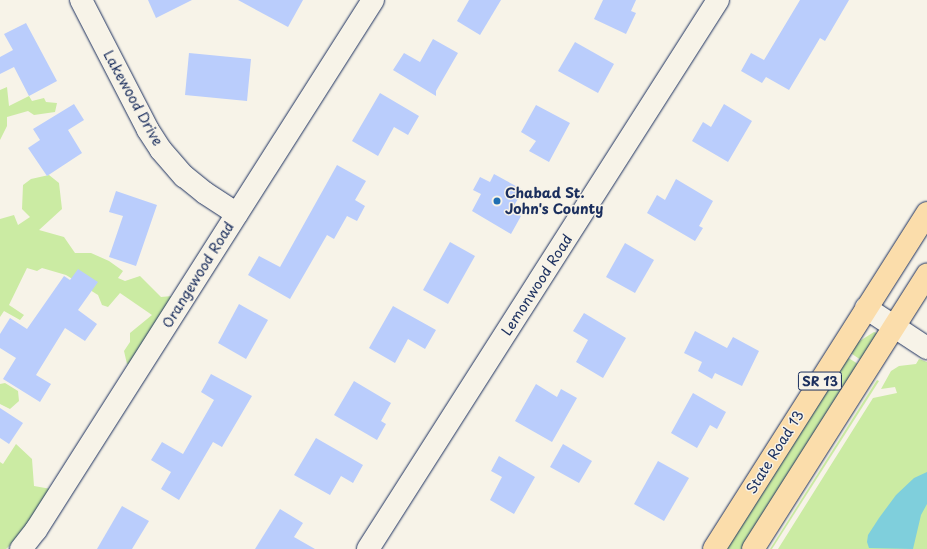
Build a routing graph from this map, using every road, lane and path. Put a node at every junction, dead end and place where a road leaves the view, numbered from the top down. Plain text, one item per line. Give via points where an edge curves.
1 (81, 0) edge
2 (373, 0) edge
3 (718, 0) edge
4 (927, 213) edge
5 (237, 214) junction
6 (927, 275) edge
7 (866, 308) junction
8 (894, 327) junction
9 (927, 348) edge
10 (21, 549) edge
11 (368, 549) edge
12 (714, 549) edge
13 (753, 549) edge

1 - 5 street, Lakewood Drive via 148,130 161,150 184,176
2 - 5 street, Orangewood Road
3 - 11 street, Lemonwood Road
4 - 7 main road, State Road 13 / SR 13
5 - 10 street, Orangewood Road via 36,530
6 - 8 main road, SR 13
7 - 8 street
7 - 12 main road, State Road 13 / SR 13
8 - 9 street
8 - 13 main road, SR 13

